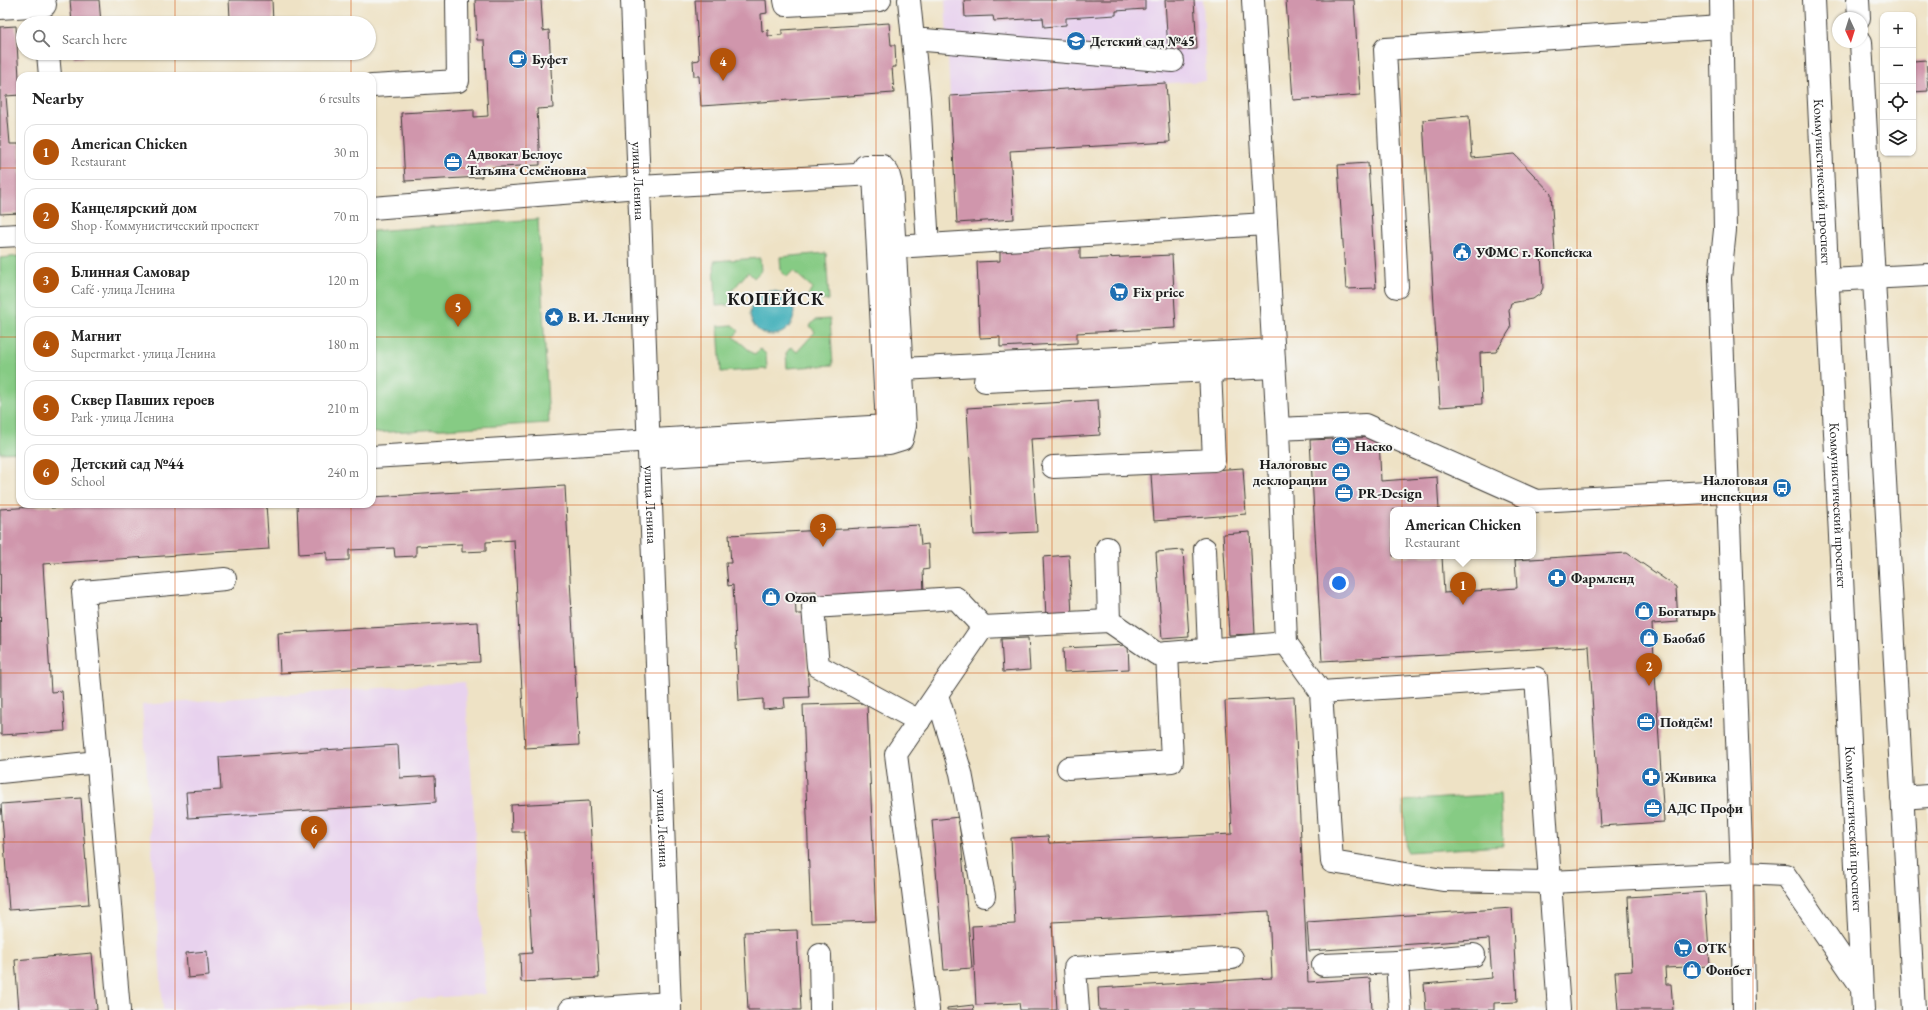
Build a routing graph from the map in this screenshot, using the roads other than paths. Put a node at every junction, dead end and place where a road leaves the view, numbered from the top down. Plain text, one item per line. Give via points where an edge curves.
1 (457, 0) edge
2 (632, 0) edge
3 (785, 0) edge
4 (880, 0) edge
5 (909, 0) edge
6 (1253, 0) edge
7 (1721, 0) edge
8 (1814, 0) edge
9 (1858, 0) edge
10 (0, 8) edge
11 (45, 9) edge
12 (1859, 12) edge
13 (1721, 27) junction
14 (913, 39) junction
15 (1860, 48) edge
16 (49, 60) edge
17 (1173, 61) dead end
18 (50, 72) edge
19 (376, 86) edge
20 (639, 183) junction
21 (376, 208) edge
22 (1266, 224) junction
23 (16, 235) edge
24 (0, 236) edge
25 (928, 245) junction
26 (895, 247) junction
27 (1928, 275) edge
28 (1873, 278) junction
29 (1829, 280) junction
30 (1397, 287) dead end
31 (1273, 358) junction
32 (902, 369) junction
33 (1210, 370) junction
34 (985, 381) dead end
35 (1278, 429) junction
36 (649, 448) junction
37 (376, 457) edge
38 (1053, 467) dead end
39 (1727, 491) junction
40 (1107, 548) dead end
41 (1205, 549) dead end
42 (225, 578) dead end
43 (1108, 621) junction
44 (983, 627) junction
45 (1286, 643) junction
46 (1209, 650) junction
47 (1167, 653) junction
48 (1321, 692) junction
49 (936, 695) junction
50 (919, 722) junction
51 (98, 762) junction
52 (1068, 768) dead end
53 (0, 772) edge
54 (1928, 796) edge
55 (1902, 798) junction
56 (1742, 873) junction
57 (1550, 882) junction
58 (984, 896) dead end
59 (820, 955) dead end
60 (1474, 955) dead end
61 (1232, 958) dead end
62 (1397, 962) junction
63 (1323, 965) dead end
64 (1861, 986) junction
65 (670, 1007) edge
66 (119, 1010) edge
67 (570, 1010) edge
68 (821, 1010) edge
69 (928, 1010) edge
70 (1078, 1010) edge
71 (1400, 1010) edge
72 (1559, 1010) edge
73 (1744, 1010) edge
74 (1862, 1010) edge
75 (1914, 1010) edge

1 - 19 street via 458,81
2 - 20 street, улица Ленина
3 - 4 street via 786,5
5 - 14 street
6 - 22 street
7 - 13 street
8 - 29 street, Коммунистический проспект
9 - 12 street
10 - 11 street
13 - 30 street via 1385,49
13 - 39 street via 1725,230 1720,278
14 - 17 street
14 - 25 street
15 - 28 street
16 - 18 street
20 - 21 street
20 - 26 street via 882,166 888,173 891,184
20 - 36 street, улица Ленина
20 - 36 street via 874,174 887,426
22 - 25 street
22 - 31 street
23 - 24 street
25 - 26 street
26 - 32 street
27 - 28 street
28 - 29 street
28 - 55 street
29 - 64 street, Коммунистический проспект via 1839,545
31 - 32 street
31 - 33 street
31 - 35 street
32 - 36 street via 905,426 902,439 889,443
33 - 34 street
33 - 38 street via 1214,460
35 - 39 street via 1365,425 1536,501
35 - 45 street
36 - 37 street
36 - 65 street, улица Ленина
39 - 56 street
40 - 43 street
41 - 46 street
42 - 51 street via 83,592
43 - 44 street
43 - 47 street via 1157,654
44 - 49 street
44 - 50 street via 956,598 813,607 818,666
45 - 46 street
45 - 48 street
46 - 47 street
47 - 52 street via 1172,761
48 - 57 street via 1332,862 1443,880
48 - 57 street via 1536,678
49 - 50 street
49 - 58 street via 961,773
50 - 69 street via 896,754
51 - 53 street
51 - 66 street
54 - 55 street
55 - 75 street
56 - 57 street
56 - 64 street via 1785,875
56 - 73 street
57 - 72 street
59 - 68 street
60 - 62 street
61 - 70 street via 1075,968
62 - 63 street
62 - 71 street
64 - 74 street, Коммунистический проспект
65 - 67 street

